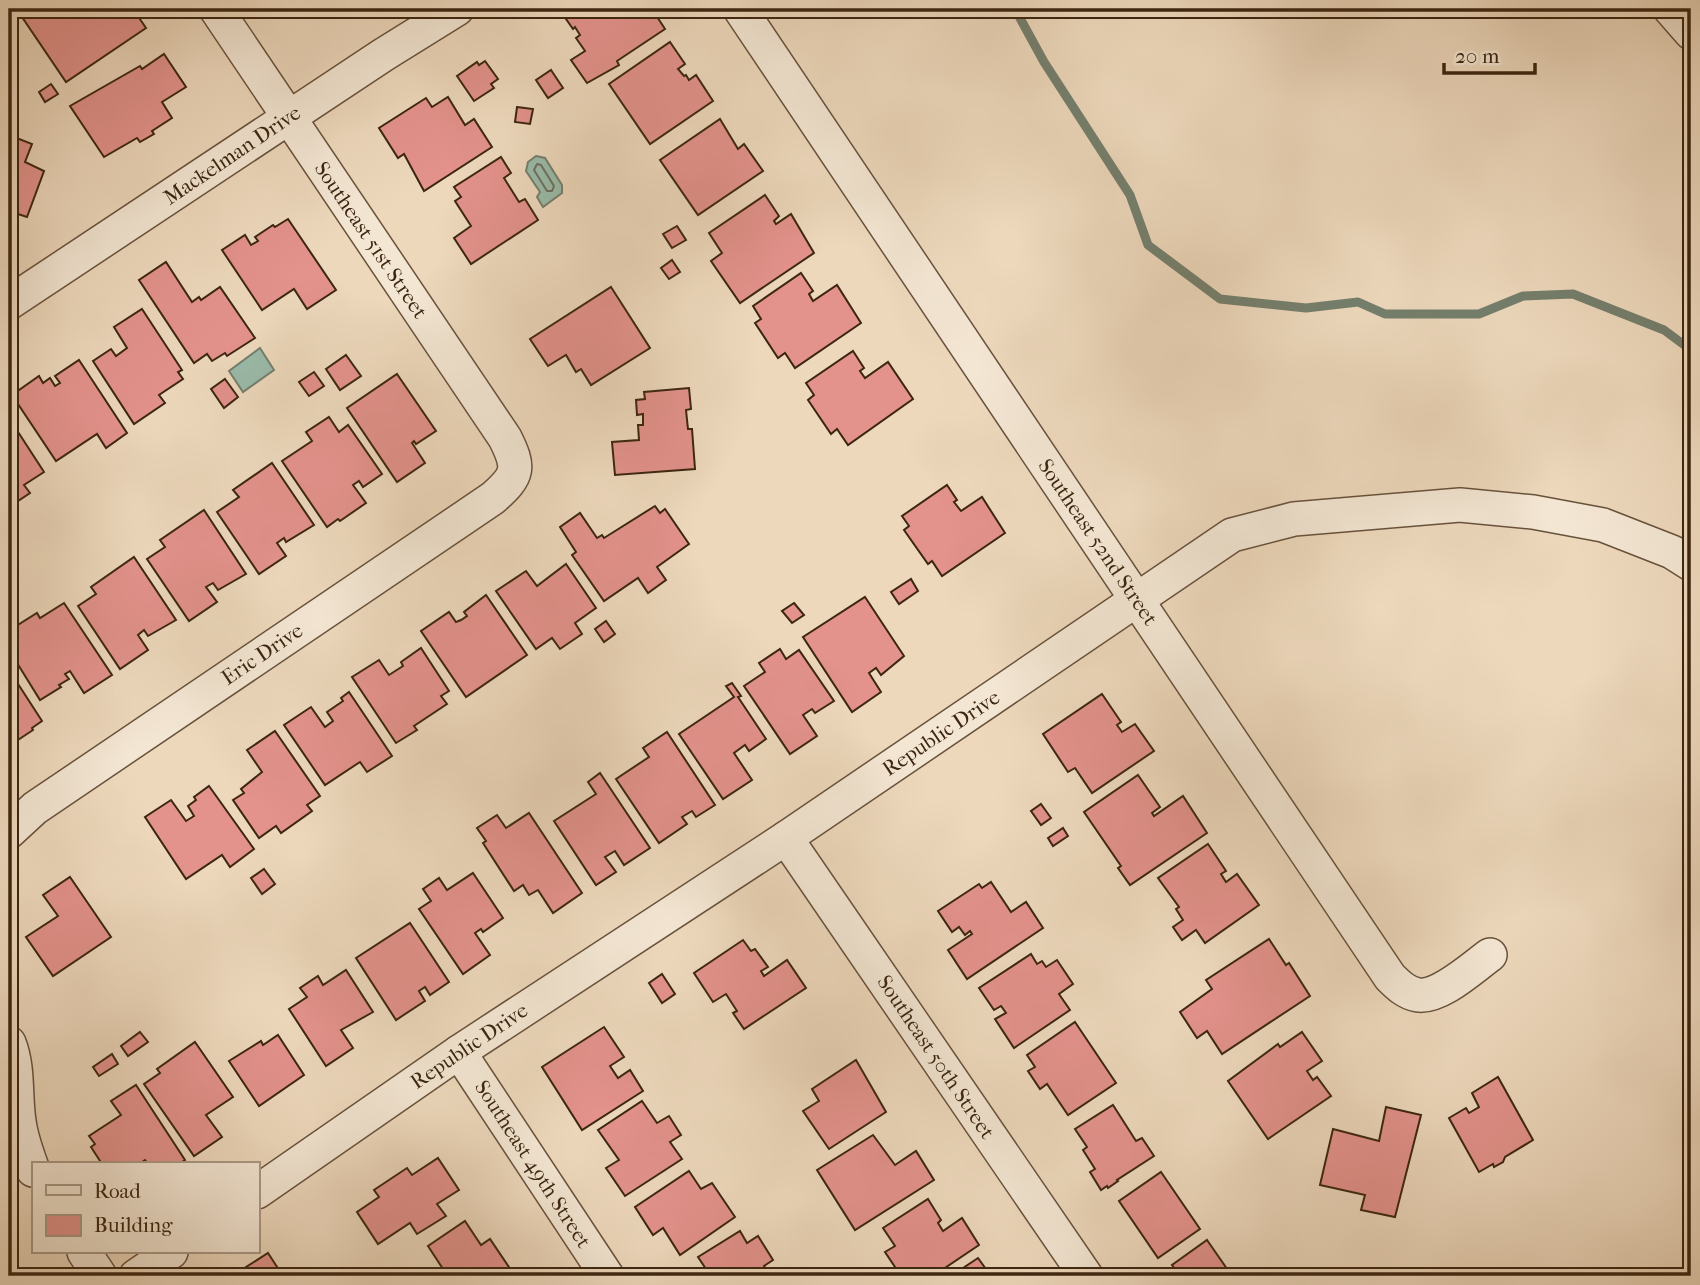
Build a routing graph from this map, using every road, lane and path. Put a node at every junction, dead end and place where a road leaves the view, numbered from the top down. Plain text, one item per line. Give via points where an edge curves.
1 (216, 9) edge
2 (457, 9) edge
3 (740, 9) edge
4 (1670, 9) edge
5 (1691, 33) edge
6 (289, 118) junction
7 (9, 303) edge
8 (514, 475) joint
9 (1691, 564) edge
10 (1137, 600) junction
11 (9, 832) edge
12 (786, 838) junction
13 (1490, 955) dead end
14 (9, 1043) edge
15 (459, 1052) junction
16 (32, 1167) edge
17 (259, 1191) edge
18 (85, 1254) edge
19 (168, 1254) edge
20 (100, 1276) edge
21 (136, 1276) edge
22 (607, 1276) edge
23 (1086, 1276) edge

1 - 6 street, Southeast 51st Street
2 - 6 street, Mackelman Drive
3 - 10 street, Southeast 52nd Street
4 - 5 street
6 - 7 street, Mackelman Drive
6 - 8 street, Southeast 51st Street via 505,438 516,460
8 - 11 street, Eric Drive via 486,503 35,808
9 - 10 street, Republic Drive via 1602,525 1460,505 1294,519 1232,534
10 - 12 street, Republic Drive
10 - 13 street, Southeast 52nd Street via 1390,977 1420,996 1441,990
12 - 15 street, Republic Drive
12 - 23 street, Southeast 50th Street
14 - 16 street via 19,1121
15 - 17 street, Republic Drive
15 - 22 street, Southeast 49th Street
18 - 20 street
19 - 21 street

